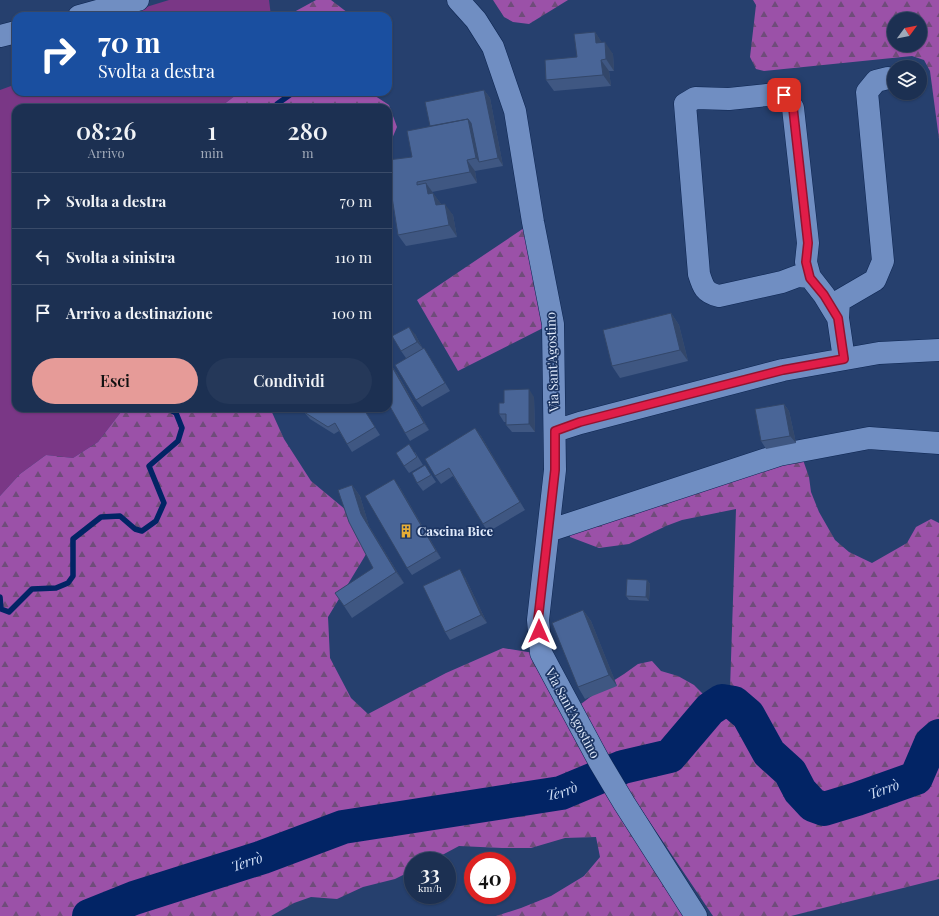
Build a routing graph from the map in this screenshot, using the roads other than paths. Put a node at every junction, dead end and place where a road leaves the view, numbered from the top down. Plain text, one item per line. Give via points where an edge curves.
1 (138, 0) edge
2 (458, 0) edge
3 (94, 12) edge
4 (12, 33) edge
5 (0, 36) edge
6 (887, 78) edge
7 (810, 278) junction
8 (838, 318) junction
9 (939, 350) edge
10 (844, 359) junction
11 (555, 431) junction
12 (939, 443) edge
13 (548, 531) junction
14 (696, 916) edge

1 - 3 street
2 - 11 street, Via Sant'Agostino via 476,20 493,47 515,111 553,324
4 - 5 street
6 - 8 street via 876,81 868,92 883,261 875,280 839,301
7 - 7 street via 798,276 719,296 710,294 702,285 685,104 695,98 729,99 784,95 793,108 808,243 806,262
7 - 8 street
8 - 10 street
9 - 10 street via 879,353
10 - 11 street via 783,370 580,422
11 - 13 street, Via Sant'Agostino via 555,470
12 - 13 street via 869,438 779,455
13 - 14 street, Via Sant'Agostino via 538,620 541,653 599,762

